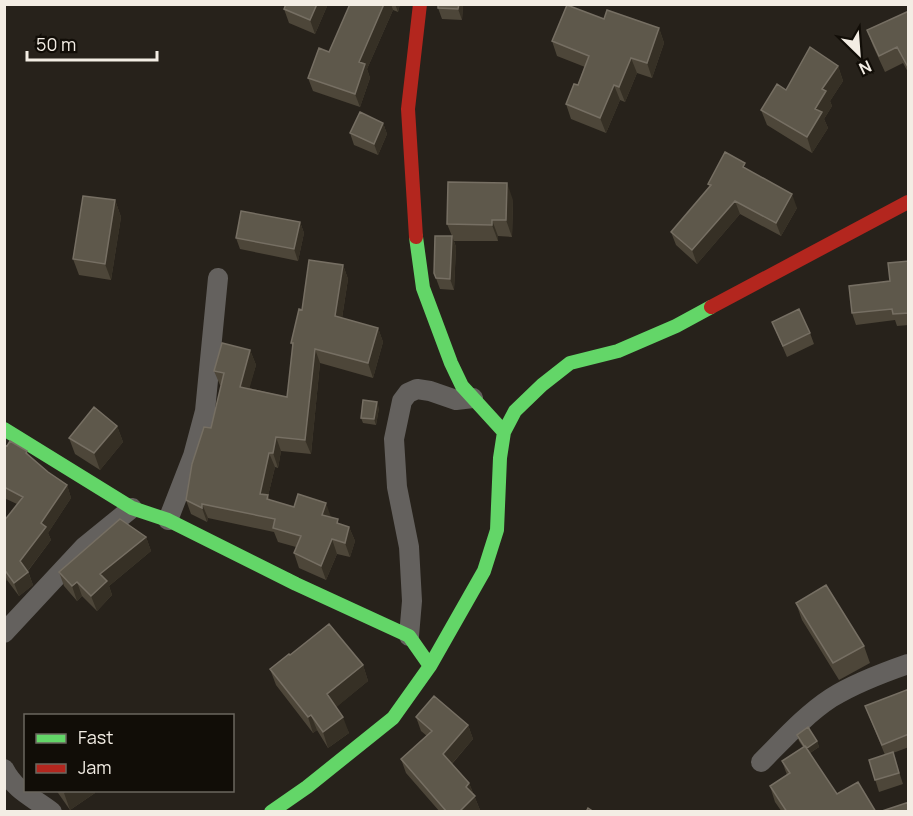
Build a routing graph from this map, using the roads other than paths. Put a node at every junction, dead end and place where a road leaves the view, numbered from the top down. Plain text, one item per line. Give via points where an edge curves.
1 (420, 4) edge
2 (909, 202) edge
3 (218, 278) dead end
4 (473, 398) junction
5 (4, 429) edge
6 (504, 432) junction
7 (132, 508) junction
8 (168, 520) junction
9 (4, 633) edge
10 (409, 636) junction
11 (909, 664) edge
12 (430, 666) junction
13 (761, 762) dead end
14 (4, 769) edge
15 (52, 812) edge
16 (271, 812) edge

1 - 4 street via 408,109 416,236 423,288 451,363
2 - 6 street via 676,326 618,351 570,363 515,411
3 - 8 street via 205,411 193,456
4 - 6 street
4 - 10 street via 456,400 417,389 402,401 394,439 397,487 409,547
5 - 7 street
6 - 12 street via 497,530 484,571
7 - 8 street
7 - 9 street via 84,547
8 - 10 street
10 - 12 street
11 - 13 street via 873,676 830,699
12 - 16 street via 393,718
14 - 15 street via 11,782

